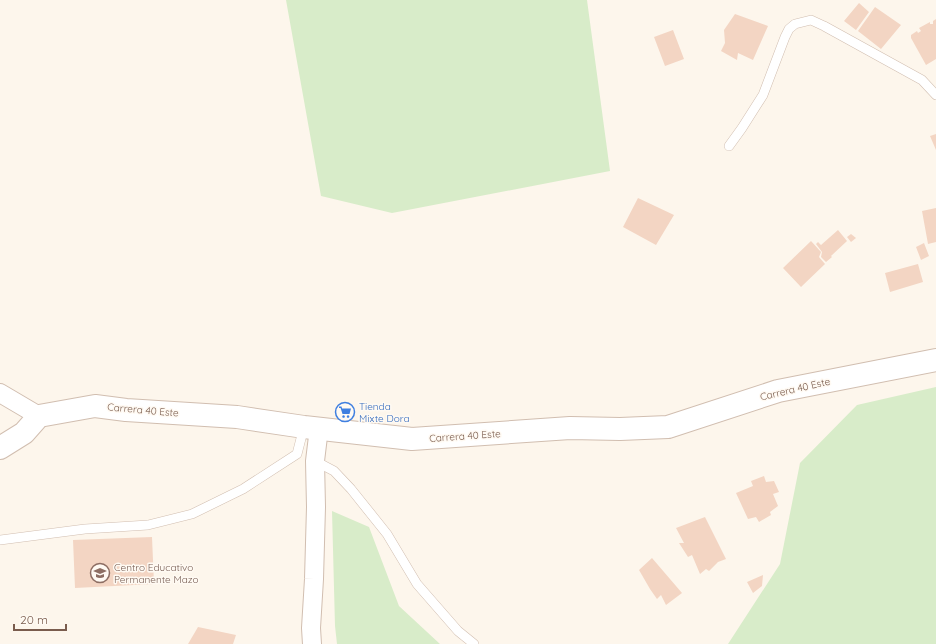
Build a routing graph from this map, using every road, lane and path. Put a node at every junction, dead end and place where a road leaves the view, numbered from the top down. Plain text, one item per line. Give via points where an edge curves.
1 (936, 95) edge
2 (729, 146) dead end
3 (936, 360) edge
4 (0, 393) edge
5 (39, 416) junction
6 (311, 427) junction
7 (0, 448) edge
8 (315, 461) junction
9 (0, 540) edge
10 (312, 644) edge
11 (474, 644) edge

1 - 2 lane via 922,80 824,26 811,20 805,21 789,29 763,95
3 - 6 street, Carrera 40 Este via 778,391 668,427 570,428 412,439
4 - 5 street
5 - 6 street, Carrera 40 Este via 95,406 237,417
5 - 7 street via 24,434
6 - 8 street
6 - 9 lane via 294,457 243,489 192,514 148,525 86,529
8 - 10 street
8 - 11 lane via 334,471 351,489 386,534 417,584 458,631

